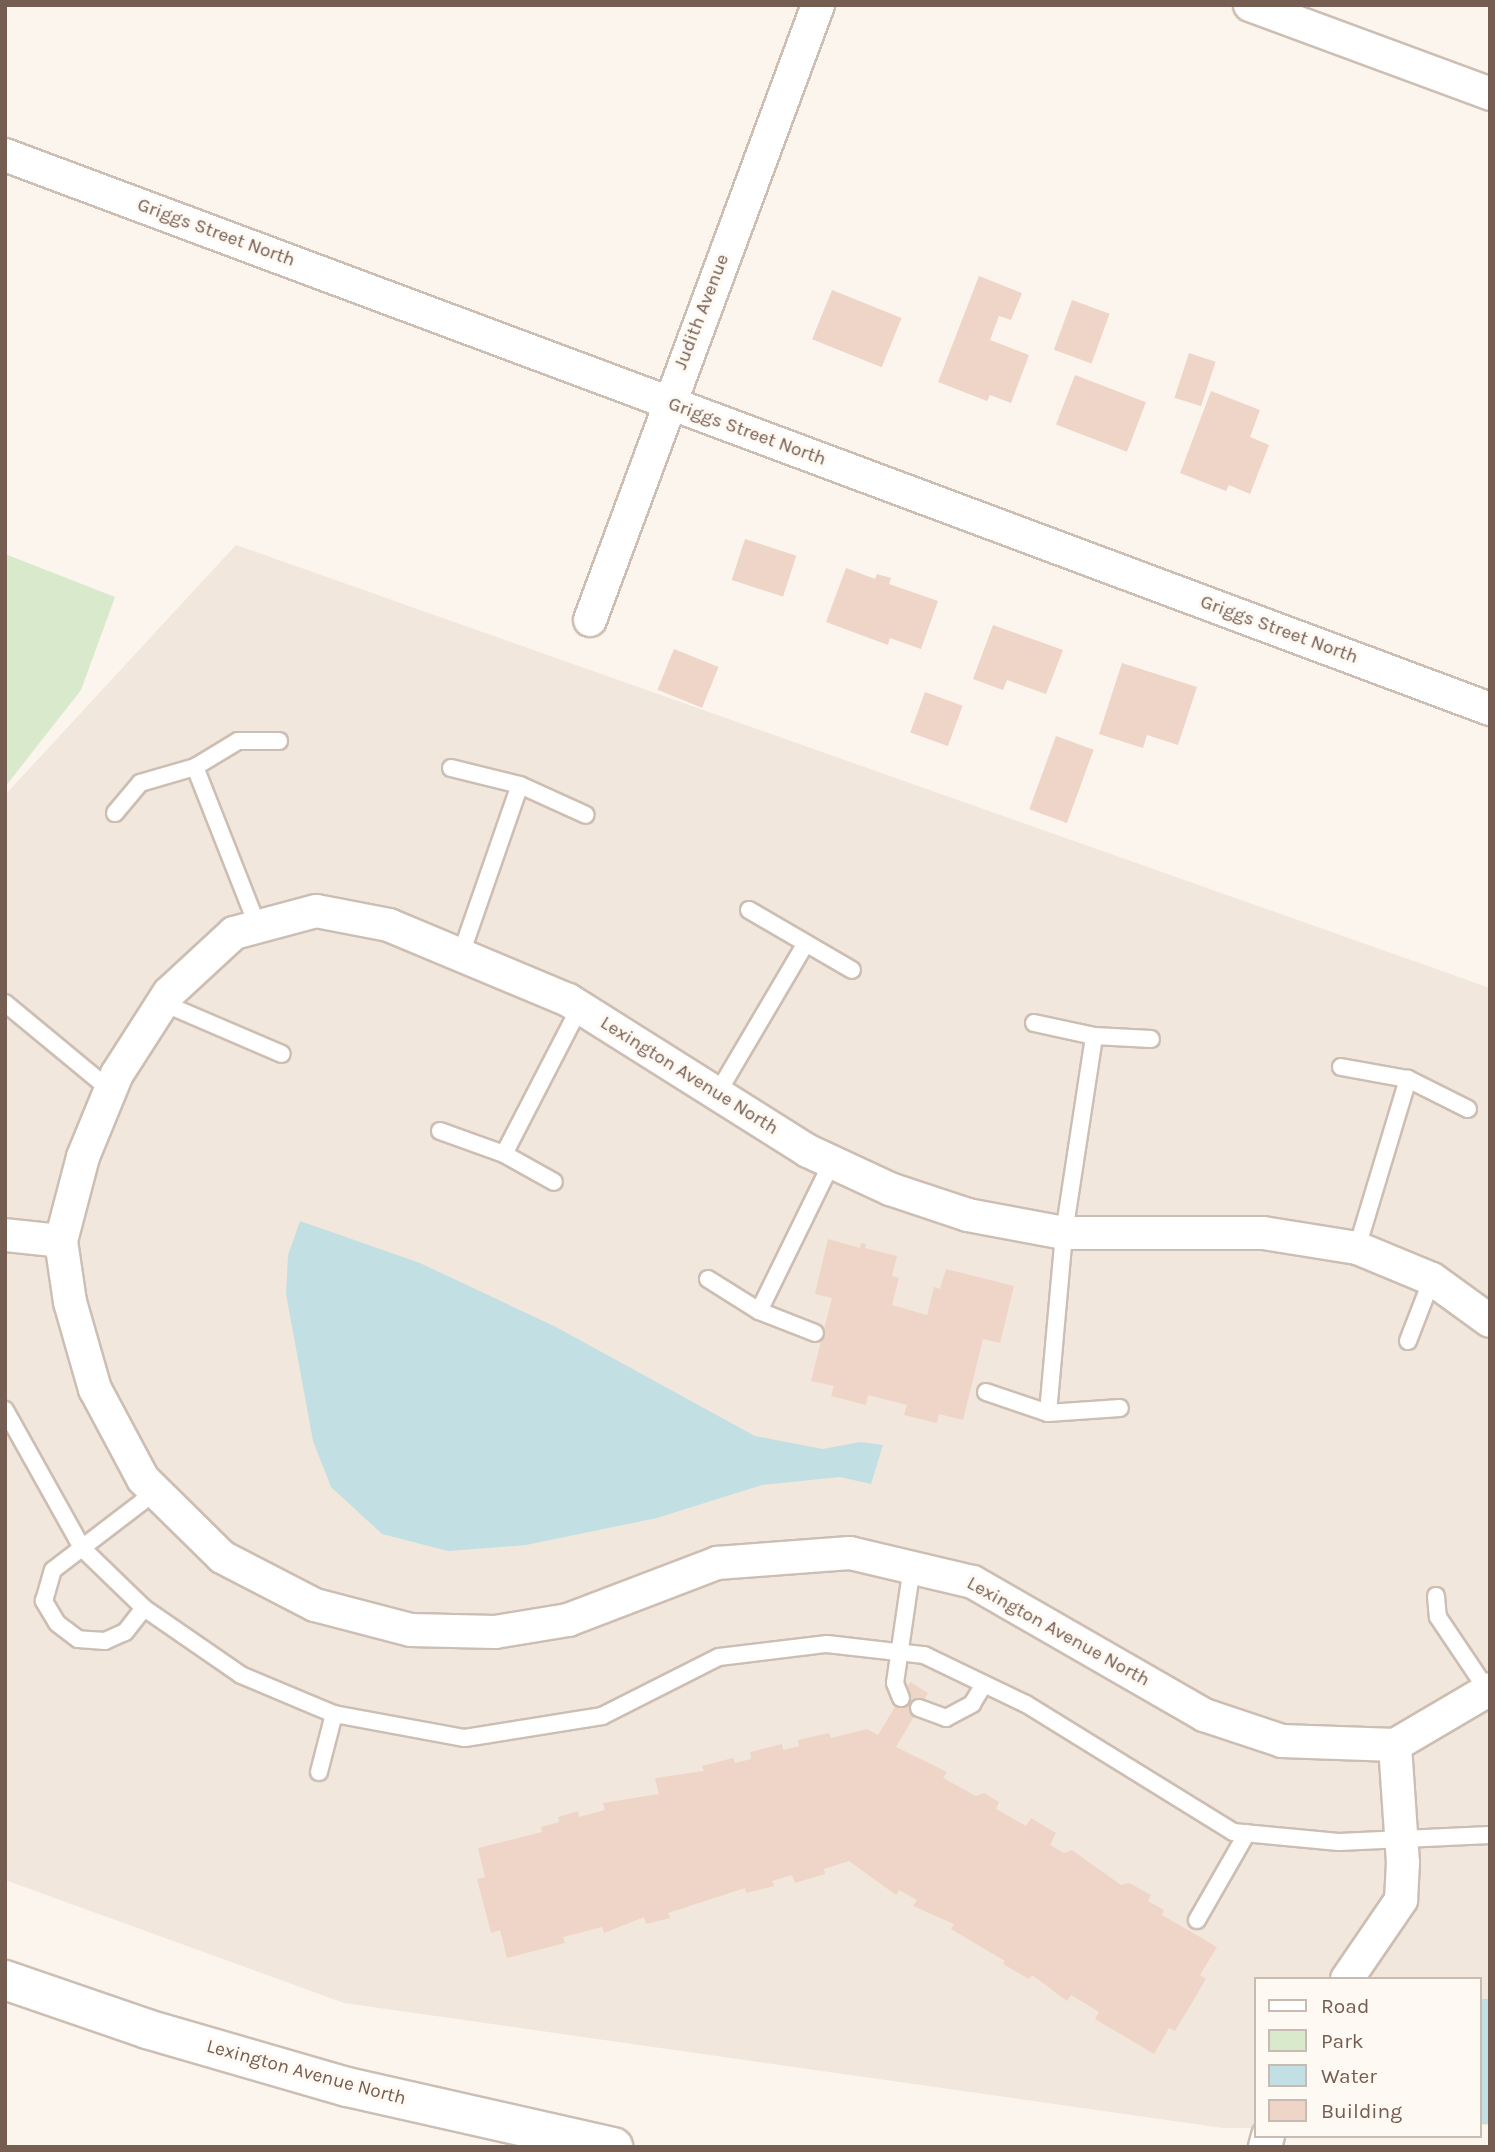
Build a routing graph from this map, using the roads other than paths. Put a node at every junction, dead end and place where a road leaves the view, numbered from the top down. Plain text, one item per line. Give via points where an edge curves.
1 (818, 5) edge
2 (1250, 5) edge
3 (1490, 94) edge
4 (5, 155) edge
5 (668, 402) junction
6 (590, 620) dead end
7 (1490, 709) edge
8 (279, 741) dead end
9 (195, 767) junction
10 (451, 768) dead end
11 (520, 785) junction
12 (115, 813) dead end
13 (586, 815) dead end
14 (749, 910) dead end
15 (258, 927) junction
16 (806, 943) junction
17 (461, 954) junction
18 (852, 970) dead end
19 (5, 1003) edge
20 (163, 1003) junction
21 (580, 1007) junction
22 (1034, 1023) dead end
23 (1094, 1036) junction
24 (1151, 1039) dead end
25 (282, 1054) dead end
26 (1340, 1068) dead end
27 (1408, 1079) junction
28 (110, 1090) junction
29 (717, 1094) junction
30 (1468, 1109) dead end
31 (440, 1131) dead end
32 (504, 1154) junction
33 (832, 1162) junction
34 (554, 1182) dead end
35 (1064, 1233) junction
36 (5, 1235) edge
37 (61, 1241) junction
38 (1357, 1248) junction
39 (708, 1279) dead end
40 (1432, 1279) junction
41 (759, 1311) junction
42 (1490, 1321) edge
43 (815, 1334) dead end
44 (1408, 1341) dead end
45 (986, 1392) dead end
46 (1120, 1408) dead end
47 (5, 1410) edge
48 (1048, 1413) junction
49 (155, 1492) junction
50 (82, 1548) junction
51 (912, 1567) junction
52 (1436, 1596) dead end
53 (144, 1608) junction
54 (898, 1652) junction
55 (984, 1684) junction
56 (1489, 1690) edge
57 (901, 1698) dead end
58 (919, 1708) dead end
59 (334, 1714) junction
60 (1395, 1745) junction
61 (319, 1772) dead end
62 (1247, 1833) junction
63 (1490, 1835) edge
64 (1401, 1838) junction
65 (1196, 1920) dead end
66 (1348, 1977) edge
67 (5, 1980) edge
68 (613, 2147) edge

1 - 5 street, Judith Avenue
2 - 3 street
4 - 5 street, Griggs Street North
5 - 6 street, Judith Avenue
5 - 7 street, Griggs Street North
8 - 9 lane via 238,741
9 - 12 lane via 140,783
9 - 15 lane
10 - 11 lane
11 - 13 lane
11 - 17 lane
14 - 16 lane
15 - 17 street, Lexington Avenue North via 316,911 389,925
15 - 20 street, Lexington Avenue North via 234,933
16 - 18 lane
16 - 29 lane
17 - 21 street, Lexington Avenue North
19 - 28 lane
20 - 25 lane
20 - 28 street, Lexington Avenue North
21 - 29 street, Lexington Avenue North
21 - 32 lane
22 - 23 lane
23 - 24 lane
23 - 35 lane
26 - 27 lane
27 - 30 lane
27 - 38 lane
28 - 37 street, Lexington Avenue North via 83,1157
29 - 33 street, Lexington Avenue North
31 - 32 lane
32 - 34 lane
33 - 35 street, Lexington Avenue North via 891,1189 968,1215
33 - 41 lane
35 - 38 street, Lexington Avenue North via 1263,1233
35 - 48 lane
36 - 37 street
37 - 49 street, Lexington Avenue North via 70,1302 95,1389 143,1479
38 - 40 street, Lexington Avenue North
39 - 41 lane
40 - 42 street, Lexington Avenue North
40 - 44 lane
41 - 43 lane
45 - 48 lane
46 - 48 lane
47 - 50 lane
49 - 50 lane
49 - 51 street, Lexington Avenue North via 222,1557 315,1605 411,1630 495,1632 568,1620 717,1563 850,1553
50 - 53 lane
50 - 53 lane via 52,1570 44,1601 57,1623 78,1639 105,1641 125,1632
51 - 54 lane
51 - 60 street, Lexington Avenue North via 973,1582 1204,1715 1282,1741
52 - 56 lane via 1438,1617
53 - 59 lane via 241,1675
54 - 55 lane via 924,1655
54 - 57 lane via 895,1683
54 - 59 lane via 827,1644 719,1657 603,1716 465,1738
55 - 58 lane via 972,1704 946,1718
55 - 62 lane via 1026,1704 1233,1832
56 - 60 street
59 - 61 lane
60 - 64 street
62 - 64 lane via 1339,1842
62 - 65 lane
63 - 64 lane
64 - 66 street via 1401,1900
67 - 68 main road, Lexington Avenue North via 147,2029 348,2087

